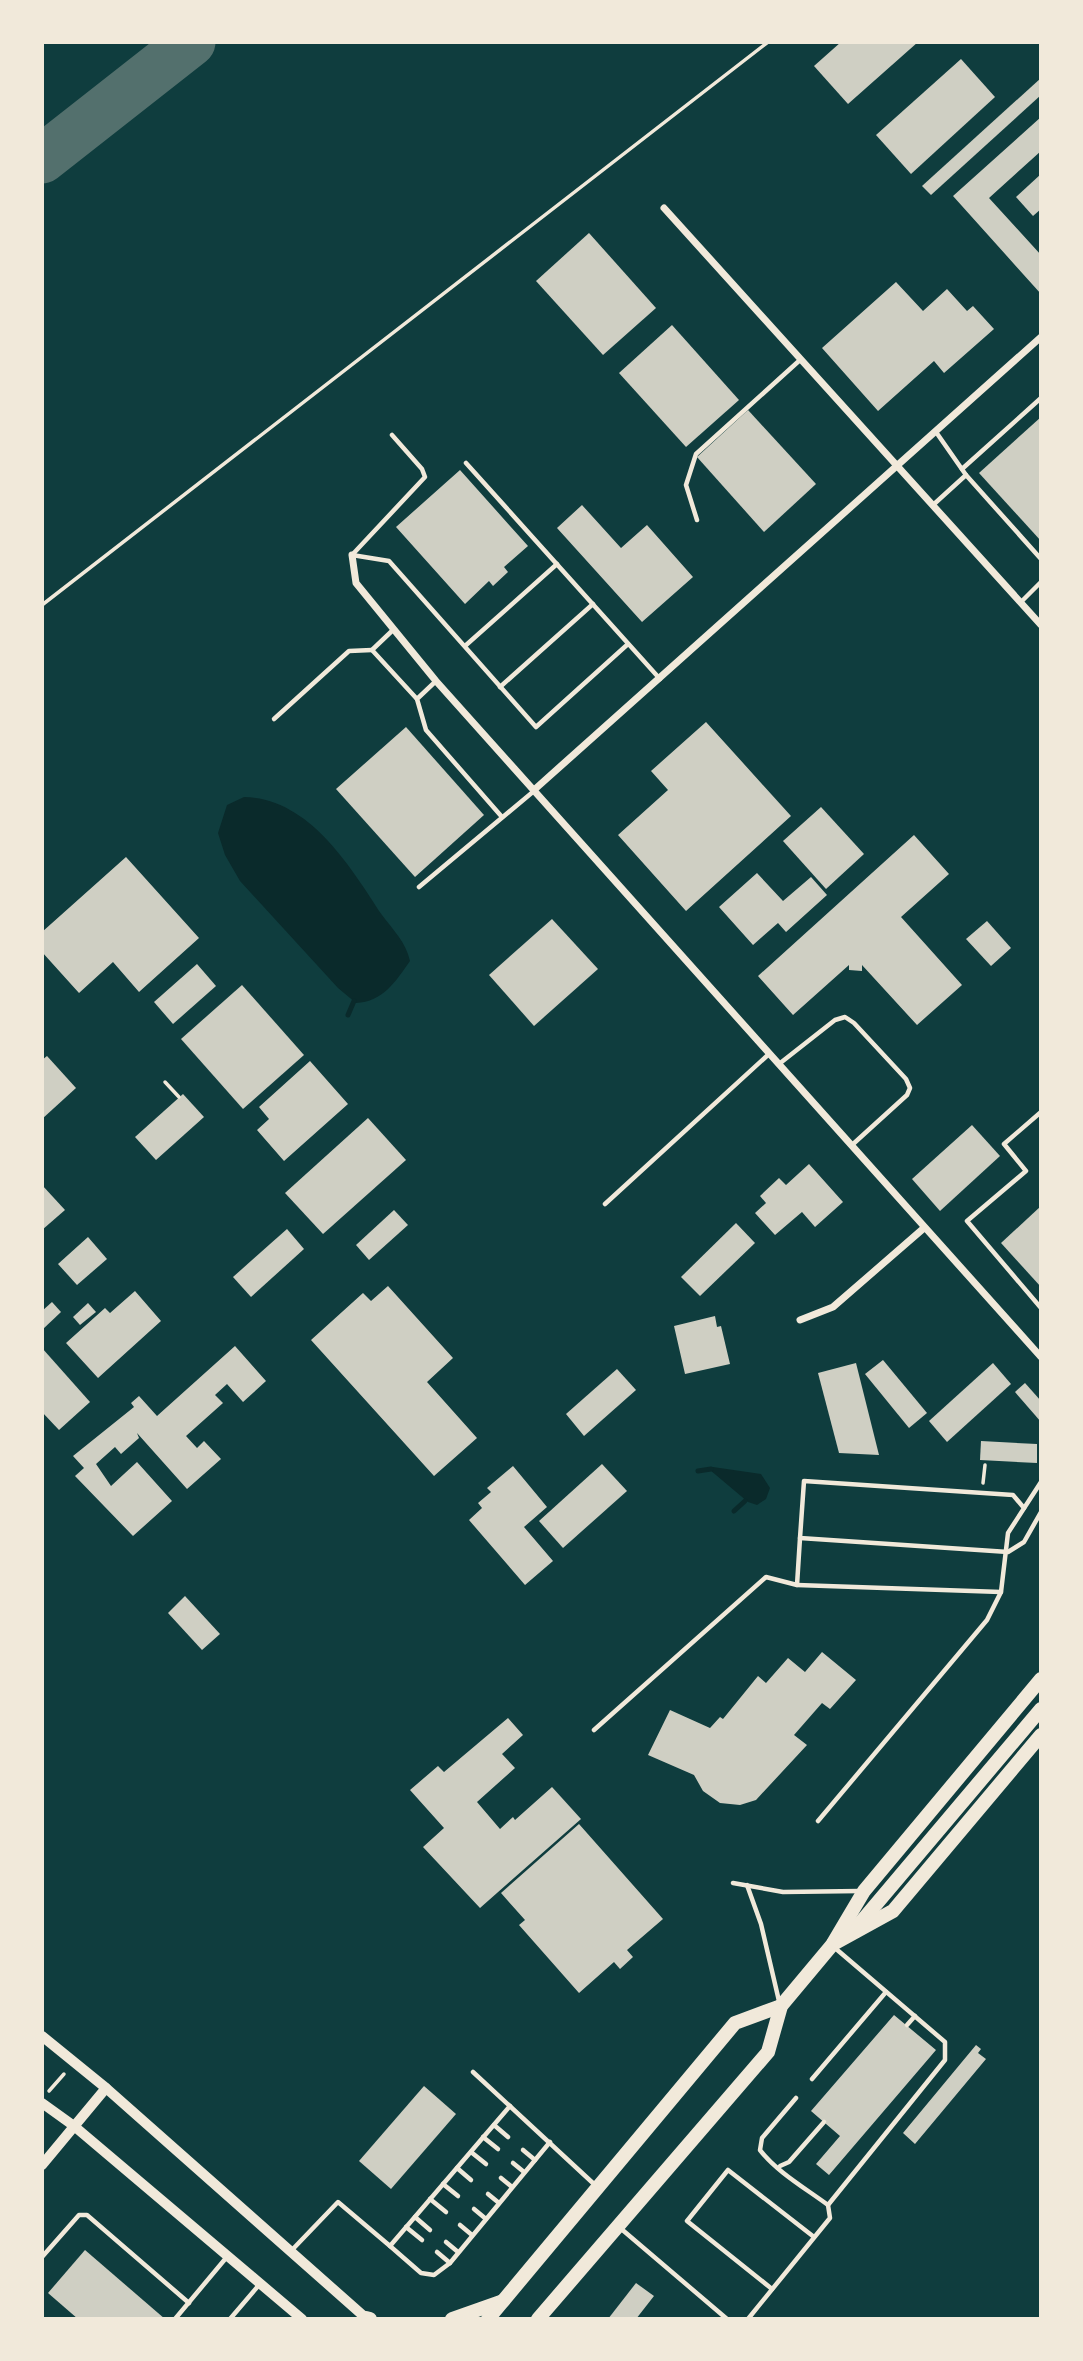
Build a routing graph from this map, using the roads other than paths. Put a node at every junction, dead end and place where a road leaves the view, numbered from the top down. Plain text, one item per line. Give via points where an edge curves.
1 (664, 208) dead end
2 (1041, 337) edge
3 (801, 359) junction
4 (1041, 398) edge
5 (936, 432) junction
6 (392, 435) dead end
7 (466, 463) dead end
8 (897, 466) junction
9 (962, 469) junction
10 (966, 475) junction
11 (933, 505) junction
12 (697, 520) dead end
13 (352, 555) junction
14 (1041, 559) edge
15 (557, 564) junction
16 (1041, 582) edge
17 (1021, 603) junction
18 (593, 604) junction
19 (1041, 625) edge
20 (394, 629) junction
21 (628, 644) junction
22 (465, 646) junction
23 (372, 650) junction
24 (660, 680) junction
25 (436, 681) junction
26 (500, 687) junction
27 (417, 699) junction
28 (274, 719) dead end
29 (534, 790) junction
30 (502, 817) junction
31 (419, 887) dead end
32 (769, 1054) junction
33 (779, 1064) junction
34 (1041, 1112) edge
35 (852, 1146) junction
36 (605, 1204) dead end
37 (925, 1228) junction
38 (1041, 1308) edge
39 (800, 1321) dead end
40 (1041, 1356) edge
41 (1041, 1482) edge
42 (1024, 1508) junction
43 (1041, 1512) edge
44 (800, 1538) junction
45 (1008, 1552) junction
46 (797, 1585) junction
47 (1001, 1592) junction
48 (1041, 1679) edge
49 (1041, 1709) edge
50 (594, 1730) dead end
51 (1041, 1735) edge
52 (818, 1821) dead end
53 (733, 1883) dead end
54 (746, 1884) junction
55 (864, 1891) junction
56 (851, 1935) junction
57 (832, 1945) junction
58 (886, 1992) junction
59 (780, 2006) junction
60 (915, 2016) junction
61 (907, 2025) dead end
62 (42, 2036) edge
63 (473, 2072) dead end
64 (812, 2079) dead end
65 (106, 2088) junction
66 (796, 2098) dead end
67 (42, 2103) edge
68 (510, 2106) junction
69 (824, 2122) dead end
70 (494, 2125) junction
71 (74, 2126) junction
72 (484, 2137) junction
73 (508, 2137) dead end
74 (550, 2141) junction
75 (498, 2149) dead end
76 (523, 2150) dead end
77 (471, 2152) junction
78 (535, 2160) junction
79 (513, 2163) dead end
80 (486, 2164) dead end
81 (42, 2165) edge
82 (780, 2166) junction
83 (457, 2168) junction
84 (524, 2172) junction
85 (501, 2178) dead end
86 (471, 2180) dead end
87 (443, 2184) junction
88 (512, 2187) junction
89 (598, 2188) junction
90 (488, 2194) dead end
91 (458, 2196) dead end
92 (430, 2199) junction
93 (499, 2203) junction
94 (828, 2205) junction
95 (474, 2209) dead end
96 (446, 2212) dead end
97 (415, 2217) junction
98 (486, 2219) junction
99 (460, 2225) dead end
100 (617, 2225) junction
101 (406, 2227) junction
102 (430, 2230) dead end
103 (472, 2235) junction
104 (814, 2237) junction
105 (422, 2240) dead end
106 (446, 2242) dead end
107 (390, 2246) junction
108 (291, 2251) junction
109 (437, 2252) dead end
110 (458, 2252) junction
111 (228, 2256) junction
112 (42, 2257) edge
113 (450, 2263) junction
114 (260, 2283) junction
115 (772, 2290) junction
116 (504, 2300) junction
117 (189, 2303) junction
118 (544, 2317) edge
119 (175, 2319) edge
120 (230, 2319) edge
121 (302, 2319) edge
122 (368, 2319) edge
123 (453, 2319) edge
124 (488, 2319) edge
125 (727, 2319) edge
126 (748, 2319) edge

1 - 3 street
2 - 5 street
3 - 8 street
3 - 12 lane via 696,453 687,485
4 - 9 lane
5 - 8 street
5 - 9 lane
6 - 13 lane via 425,477
7 - 15 lane
8 - 11 street
8 - 24 street
9 - 10 lane
10 - 11 lane
10 - 14 lane
11 - 17 street
13 - 20 street via 356,583
13 - 22 lane via 389,561
15 - 18 lane
15 - 22 lane
16 - 17 lane
17 - 19 street
18 - 21 lane
18 - 26 lane
20 - 23 lane
20 - 25 street
21 - 24 lane
21 - 26 lane via 536,727
22 - 26 lane
23 - 27 lane
23 - 28 lane via 349,652
24 - 29 street
25 - 27 lane
25 - 29 street
27 - 30 lane via 426,730
29 - 30 lane
29 - 32 street
30 - 31 lane
32 - 33 street
32 - 36 lane
33 - 35 street
33 - 35 lane via 845,1017 906,1079 907,1095
34 - 38 lane via 1004,1144 1026,1171 967,1222
35 - 37 street
37 - 39 street via 833,1307
37 - 40 street
41 - 42 lane
42 - 44 lane via 1013,1494 804,1481
42 - 45 lane via 1008,1533
43 - 45 lane via 1024,1542
44 - 45 lane
44 - 46 lane
45 - 47 lane
46 - 47 lane
46 - 50 lane via 766,1577
47 - 52 lane via 987,1620
48 - 55 highway
49 - 56 highway
51 - 56 highway via 893,1911
53 - 54 lane
54 - 55 lane via 813,1894
54 - 59 lane via 761,1924
55 - 57 highway
56 - 57 highway
57 - 58 lane
57 - 59 highway
58 - 60 lane
58 - 64 lane
59 - 89 highway via 735,2023
59 - 100 highway via 768,2052
60 - 61 lane
60 - 94 lane via 945,2042 945,2060
62 - 65 street
63 - 68 lane
65 - 71 street
65 - 108 street
66 - 82 lane via 762,2138 760,2150 768,2161
67 - 71 street
68 - 70 lane
68 - 74 lane
69 - 82 lane via 789,2162
70 - 72 lane
70 - 73 lane
71 - 81 street
71 - 111 street
72 - 75 lane
72 - 77 lane
74 - 78 lane
74 - 89 lane
76 - 78 lane
77 - 80 lane
77 - 83 lane
78 - 84 lane
79 - 84 lane
82 - 94 lane
83 - 86 lane
83 - 87 lane
84 - 88 lane
85 - 88 lane
87 - 91 lane
87 - 92 lane
88 - 93 lane
89 - 116 highway
90 - 93 lane
92 - 96 lane
92 - 97 lane
93 - 98 lane
94 - 104 lane via 830,2218
95 - 98 lane
97 - 101 lane
97 - 102 lane
98 - 103 lane
99 - 103 lane
100 - 118 highway
100 - 125 lane
101 - 105 lane
101 - 107 lane
103 - 110 lane
104 - 115 lane
104 - 115 lane via 728,2170 687,2221
106 - 110 lane
107 - 108 lane via 338,2202
107 - 113 lane via 421,2273 434,2275
108 - 122 street
109 - 113 lane
110 - 113 lane
111 - 114 street
111 - 117 lane
112 - 117 lane via 79,2215 87,2215
114 - 120 lane
114 - 121 street
115 - 126 lane
116 - 123 highway
116 - 124 highway
117 - 119 lane

